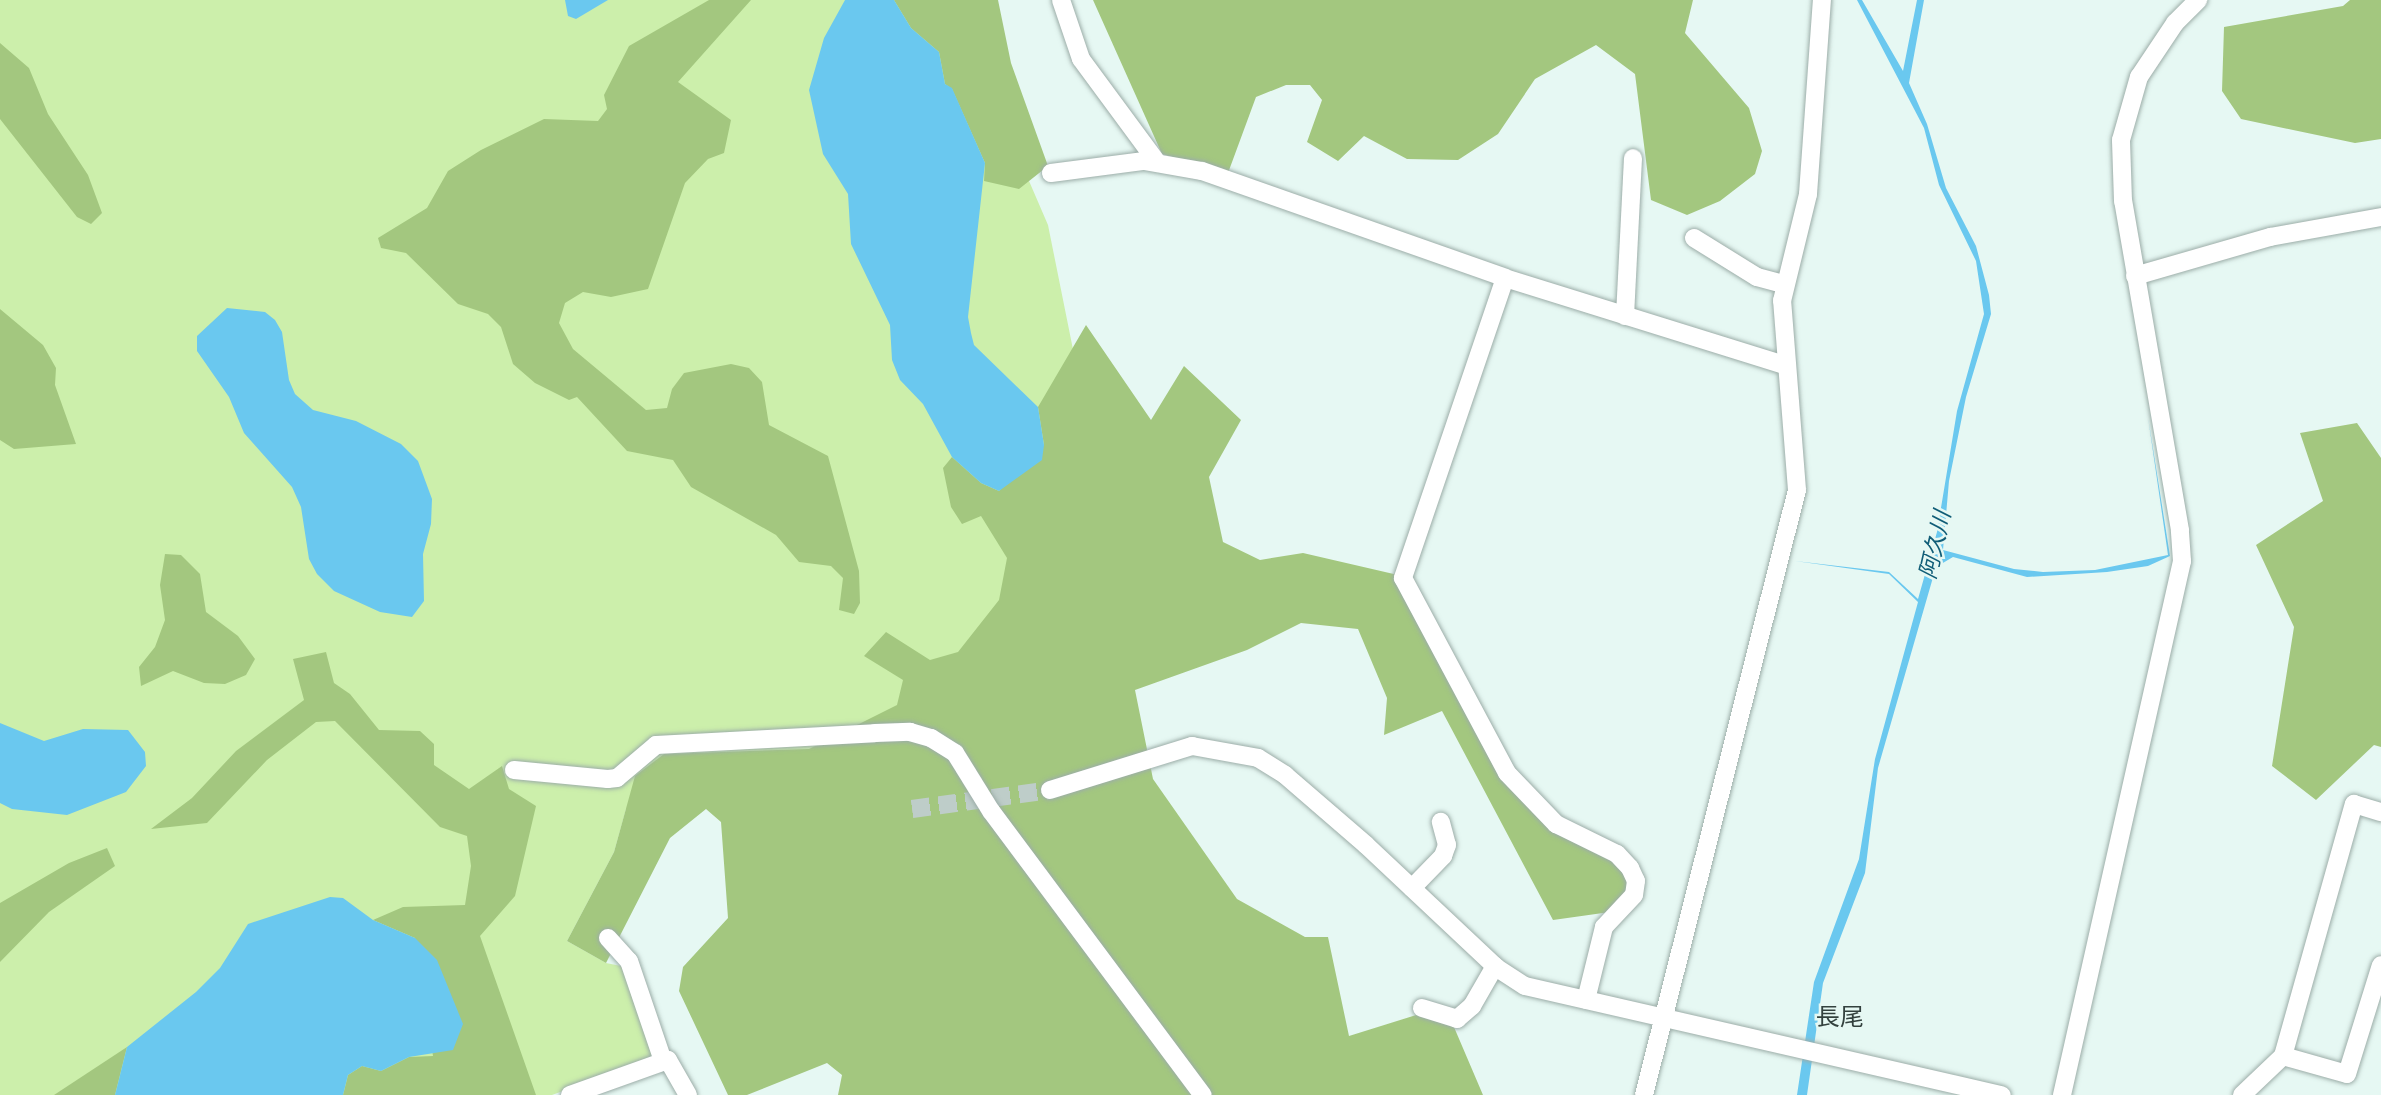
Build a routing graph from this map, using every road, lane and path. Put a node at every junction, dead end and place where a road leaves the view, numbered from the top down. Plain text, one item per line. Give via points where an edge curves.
1 (1061, 0) edge
2 (1822, 0) edge
3 (2197, 0) edge
4 (1633, 158) dead end
5 (1157, 162) junction
6 (1051, 173) dead end
7 (2381, 217) edge
8 (1694, 238) dead end
9 (2135, 276) junction
10 (1505, 278) junction
11 (1784, 284) junction
12 (1625, 316) junction
13 (1785, 365) junction
14 (514, 771) dead end
15 (1050, 790) tunnel mouth
16 (2381, 812) edge
17 (1441, 822) dead end
18 (1412, 888) junction
19 (608, 938) dead end
20 (2381, 965) edge
21 (1495, 966) junction
22 (1586, 1000) junction
23 (1422, 1008) dead end
24 (1662, 1018) junction
25 (2283, 1056) junction
26 (663, 1061) junction
27 (570, 1095) edge
28 (688, 1095) edge
29 (1203, 1095) edge
30 (1644, 1095) edge
31 (2002, 1095) edge
32 (2062, 1095) edge
33 (2242, 1095) edge

1 - 5 street via 1081,59
2 - 11 street via 1808,194
3 - 9 street via 2151,57 2126,119 2121,167
4 - 12 street
5 - 6 street
5 - 10 street via 1202,171
7 - 9 street via 2270,237
8 - 11 street via 1757,276
9 - 32 street via 2182,561
10 - 12 street
10 - 22 street via 1403,578 1507,773 1556,824 1617,854 1636,881 1634,895 1604,927
11 - 13 street via 1781,329
12 - 13 street
13 - 24 street via 1797,491 1794,514
14 - 29 street via 608,779 617,778 656,745 909,732 930,738 955,753 991,811
15 - 18 street via 1192,746 1258,758 1285,775
16 - 25 street via 2354,804
17 - 18 street via 1447,845 1443,856
18 - 21 street
19 - 26 street via 629,961
20 - 25 street via 2347,1074
21 - 22 street via 1525,986
21 - 23 street via 1472,1006 1457,1019
22 - 24 street
24 - 30 street
24 - 31 street
25 - 33 street
26 - 27 street
26 - 28 street via 668,1060

